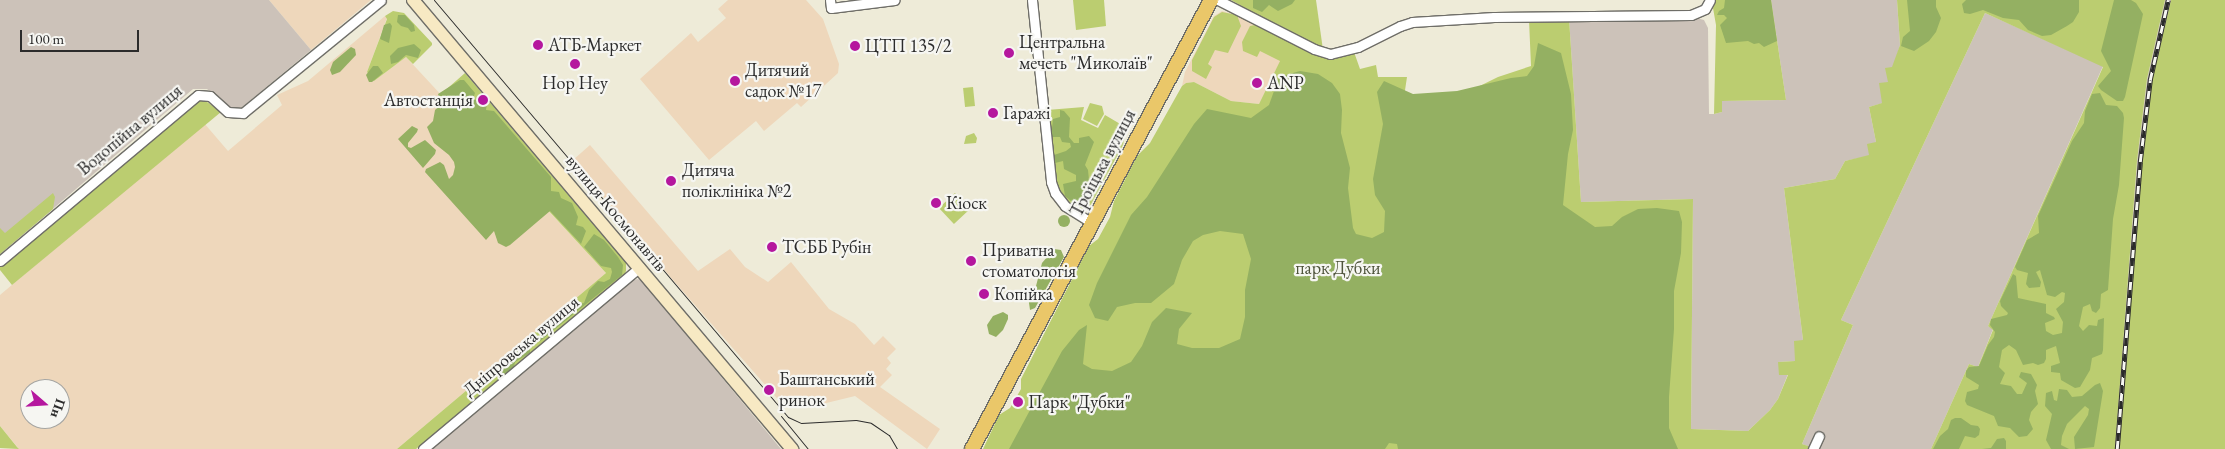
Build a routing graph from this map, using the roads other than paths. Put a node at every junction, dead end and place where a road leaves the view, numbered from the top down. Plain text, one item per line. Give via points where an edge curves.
1 (381, 0) edge
2 (413, 0) edge
3 (895, 0) edge
4 (1032, 0) edge
5 (1211, 0) edge
6 (1218, 0) edge
7 (1710, 0) edge
8 (830, 4) edge
9 (1092, 223) junction
10 (0, 261) edge
11 (640, 268) junction
12 (1820, 436) dead end
13 (423, 449) edge
14 (792, 449) edge
15 (972, 449) edge
16 (1813, 449) edge

1 - 10 street, Водопійна вулиця via 244,113 228,112 210,96 198,95
2 - 11 main road, вулиця Космонавтів
3 - 8 street
4 - 9 street via 1051,182 1054,193 1065,206
5 - 9 main road, Троїцька вулиця
6 - 7 street via 1330,54 1348,52 1412,22 1494,17 1690,15 1705,9
9 - 15 main road, Троїцька вулиця
11 - 13 street, Дніпровська вулиця
11 - 14 main road, вулиця Космонавтів
12 - 16 street

